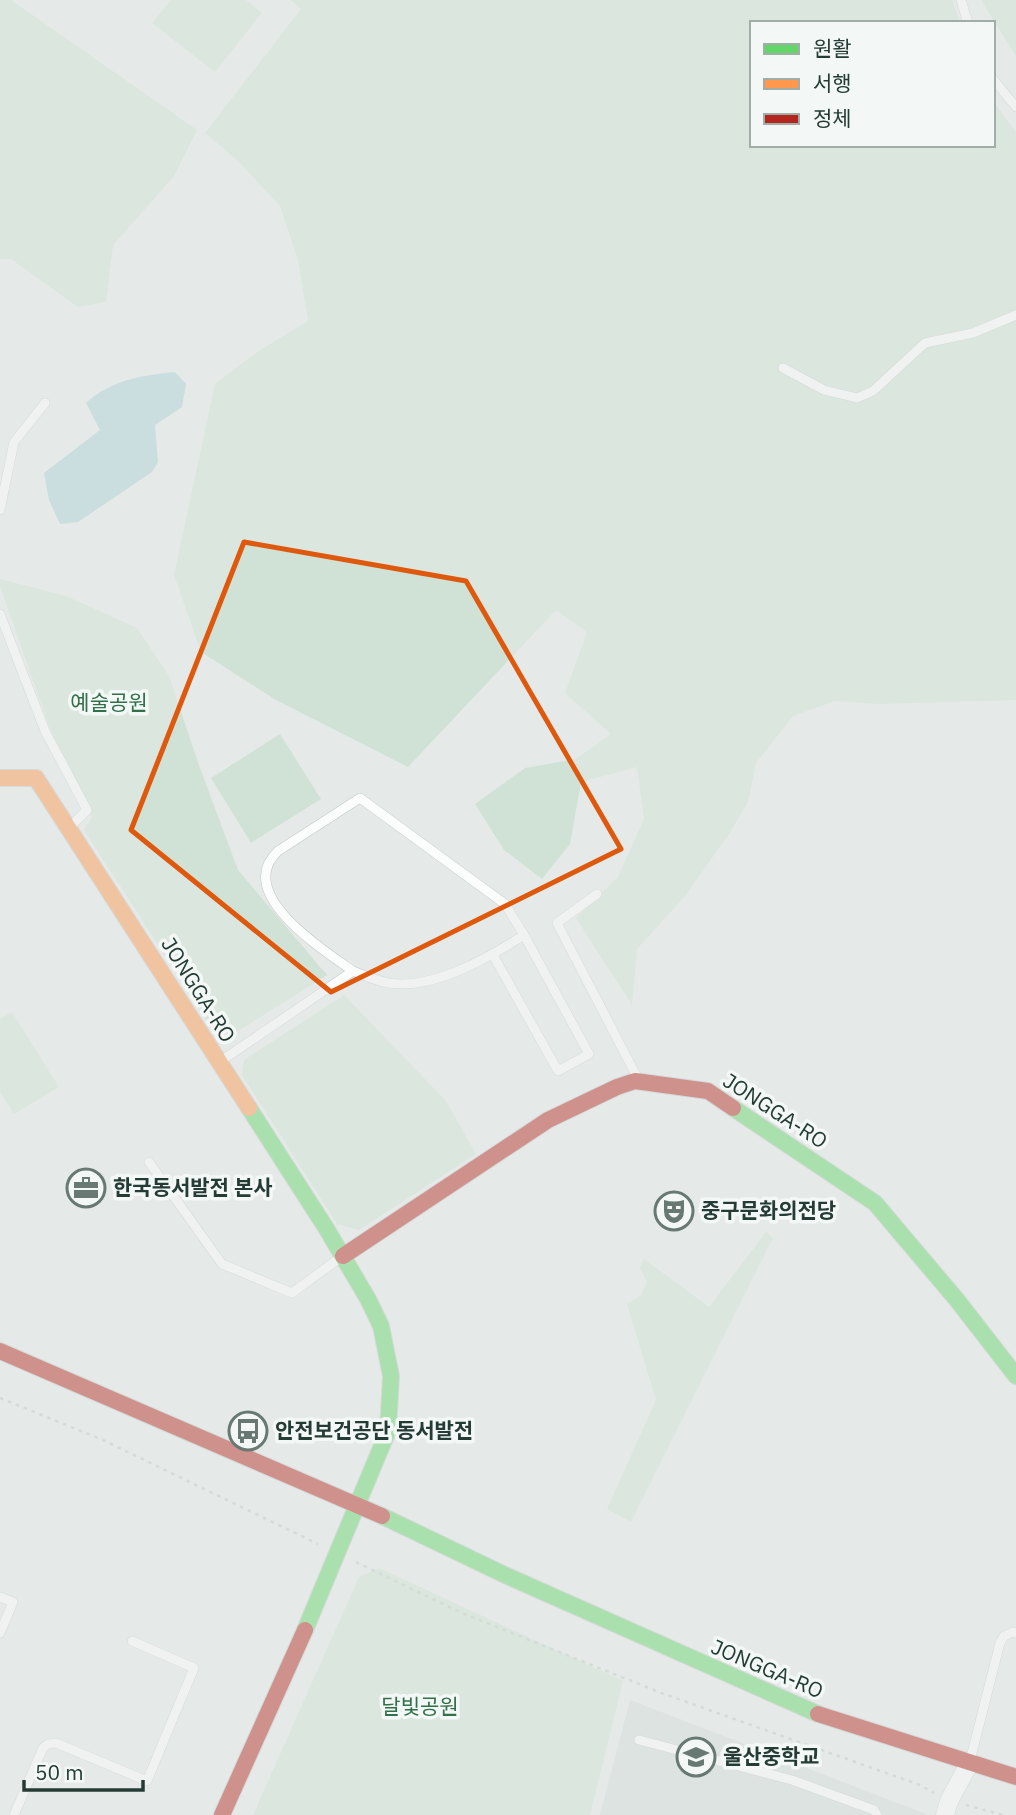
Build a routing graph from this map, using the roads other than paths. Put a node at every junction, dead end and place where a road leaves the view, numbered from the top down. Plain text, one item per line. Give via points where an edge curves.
1 (961, 0) edge
2 (967, 21) edge
3 (995, 81) edge
4 (1016, 107) edge
5 (1016, 314) edge
6 (783, 368) dead end
7 (45, 403) dead end
8 (0, 510) edge
9 (0, 614) edge
10 (0, 778) edge
11 (69, 828) junction
12 (597, 894) dead end
13 (524, 935) junction
14 (493, 955) junction
15 (353, 971) junction
16 (219, 1062) junction
17 (640, 1082) junction
18 (149, 1161) dead end
19 (343, 1256) junction
20 (0, 1351) edge
21 (1016, 1376) edge
22 (358, 1505) junction
23 (0, 1597) edge
24 (0, 1633) edge
25 (1016, 1633) edge
26 (132, 1641) dead end
27 (639, 1740) dead end
28 (970, 1762) junction
29 (1016, 1777) edge
30 (947, 1808) edge
31 (14, 1815) edge
32 (222, 1815) edge
33 (877, 1815) edge

1 - 2 lane
3 - 4 lane
5 - 6 lane via 974,333 925,343 873,391 857,398 824,390
7 - 8 lane via 14,442
9 - 11 lane via 46,731 87,810
10 - 11 street, JONGGA-RO via 36,778
11 - 16 street, JONGGA-RO
12 - 17 lane via 557,923
13 - 14 lane
13 - 14 lane via 589,1054 558,1071
13 - 15 lane via 505,904 360,798 278,851 270,859 266,880 268,892 294,927
14 - 15 lane via 464,969 410,983 390,983
15 - 16 lane
16 - 19 street, JONGGA-RO
17 - 19 street, JONGGA-RO via 617,1087 548,1120
17 - 21 street, JONGGA-RO via 708,1091 876,1203
18 - 19 lane via 222,1264 292,1293
19 - 22 street, JONGGA-RO via 381,1326 391,1376 388,1431
20 - 22 street, JONGGA-RO
22 - 28 street, JONGGA-RO via 812,1712
22 - 32 street, JONGGA-RO
23 - 24 lane via 13,1602
25 - 28 lane via 1004,1636 1000,1643
26 - 31 lane via 194,1668 147,1782 56,1743 48,1744
27 - 33 lane via 792,1780
28 - 29 street, JONGGA-RO
28 - 30 street

